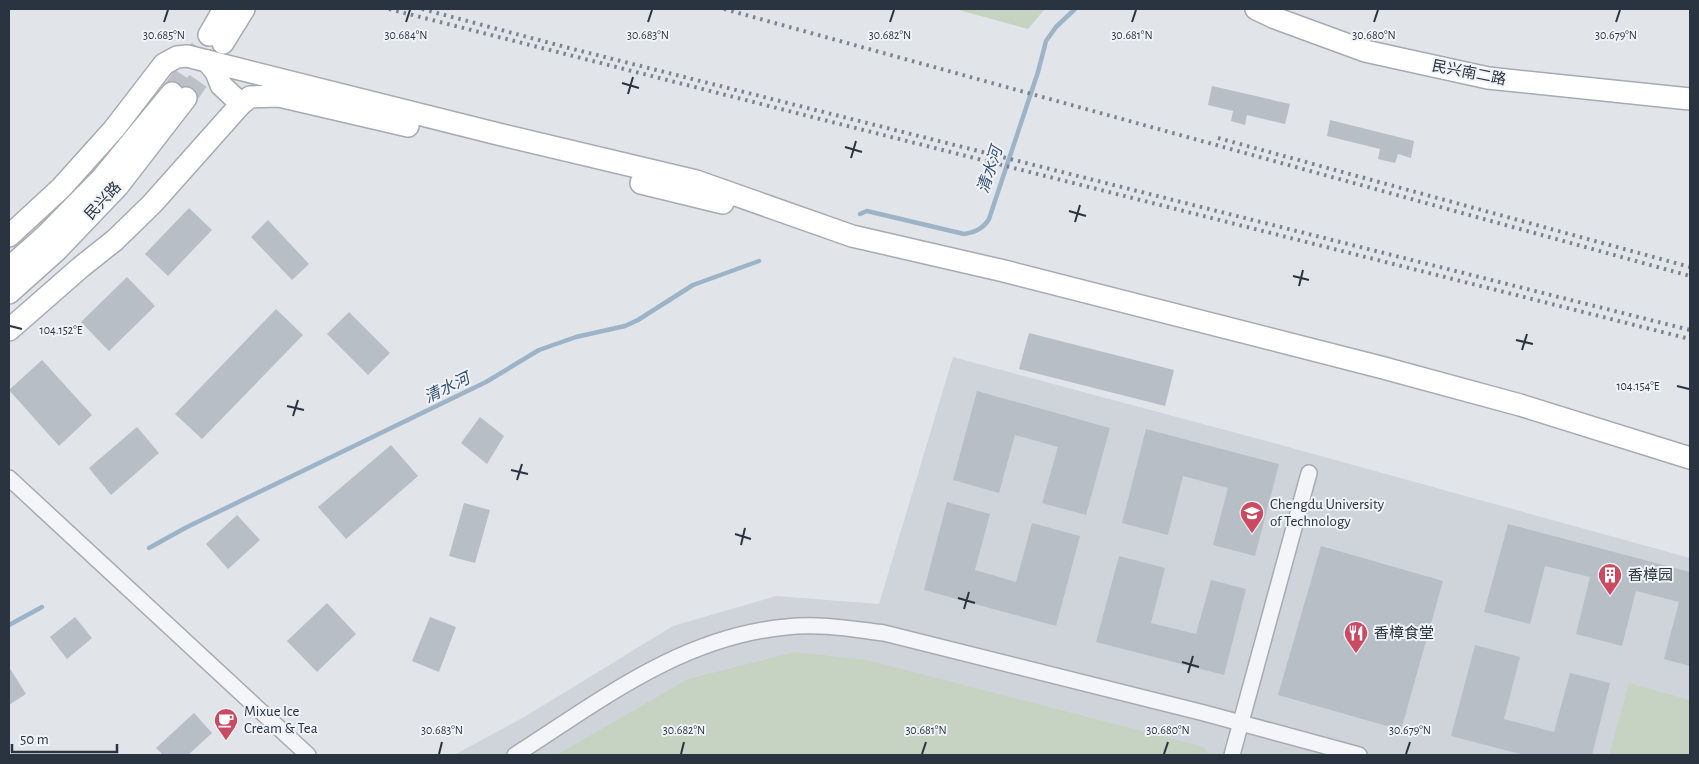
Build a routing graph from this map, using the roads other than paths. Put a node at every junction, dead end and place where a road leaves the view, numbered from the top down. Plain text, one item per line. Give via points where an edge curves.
1 (224, 9) edge
2 (244, 9) edge
3 (1256, 9) edge
4 (207, 61) junction
5 (1690, 99) edge
6 (241, 104) junction
7 (9, 236) edge
8 (9, 268) edge
9 (9, 293) edge
10 (9, 330) edge
11 (1690, 458) edge
12 (1309, 473) dead end
13 (1690, 473) edge
14 (9, 478) edge
15 (1242, 724) junction
16 (308, 755) edge
17 (515, 755) edge
18 (1232, 755) edge
19 (1359, 755) edge

1 - 2 street via 216,39
3 - 5 street, 民兴南二路 via 1365,51 1488,78
4 - 6 street via 221,85
4 - 7 street via 187,56 164,64 114,129 61,188
4 - 11 street via 696,181 852,236 1380,367 1520,405
6 - 10 street via 152,204 115,240
6 - 13 street via 250,97 279,96 756,212 848,246 1138,316 1371,378 1524,420
8 - 9 street, 民兴路 via 45,236 179,96 118,186 56,251
12 - 15 street
14 - 16 street
15 - 17 street via 884,633 831,627 786,627 729,636 687,652 641,674
15 - 18 street
15 - 19 street

